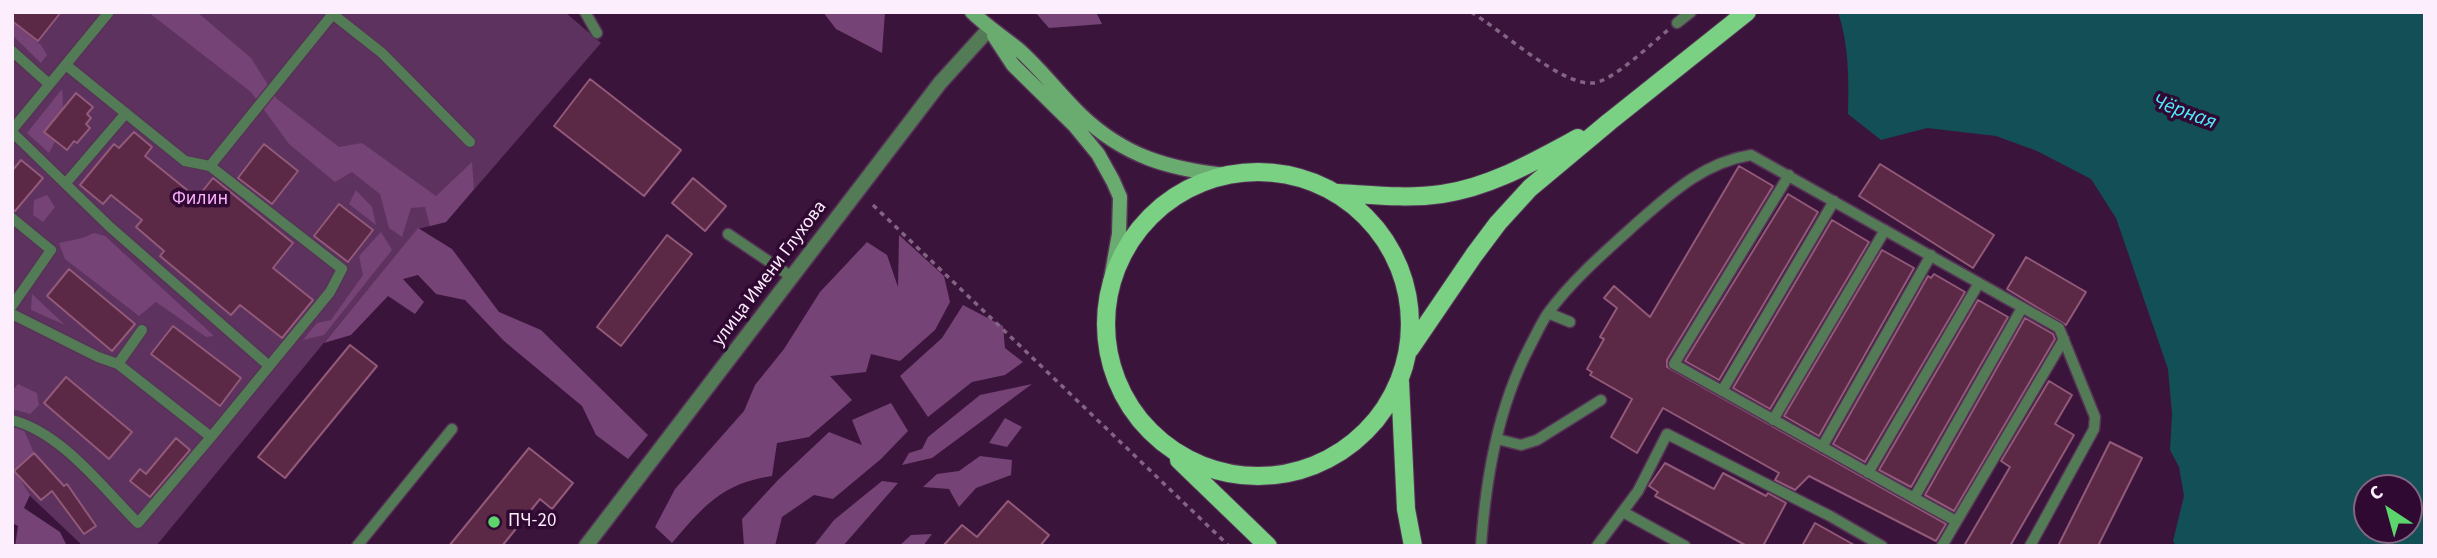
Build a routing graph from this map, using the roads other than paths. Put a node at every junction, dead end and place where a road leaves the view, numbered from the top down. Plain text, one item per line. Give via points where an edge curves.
1 (109, 12) edge
2 (584, 12) edge
3 (972, 12) edge
4 (1691, 12) edge
5 (1746, 12) edge
6 (331, 13) edge
7 (1677, 23) road end
8 (989, 29) junction
9 (597, 33) dead end
10 (12, 51) edge
11 (66, 65) junction
12 (49, 84) junction
13 (126, 113) junction
14 (1609, 122) junction
15 (12, 131) edge
16 (470, 142) dead end
17 (210, 166) junction
18 (1226, 174) junction
19 (1789, 175) junction
20 (66, 183) junction
21 (1336, 193) junction
22 (1834, 201) junction
23 (12, 218) edge
24 (1885, 230) junction
25 (728, 234) dead end
26 (1931, 256) junction
27 (792, 277) junction
28 (1979, 283) junction
29 (1110, 284) junction
30 (12, 306) edge
31 (2022, 308) junction
32 (1548, 313) junction
33 (12, 314) edge
34 (1570, 322) dead end
35 (142, 330) dead end
36 (2064, 339) junction
37 (1408, 352) junction
38 (118, 364) junction
39 (268, 365) junction
40 (1400, 380) junction
41 (1721, 391) junction
42 (1601, 400) dead end
43 (12, 420) edge
44 (1773, 420) junction
45 (452, 429) dead end
46 (211, 437) junction
47 (1497, 439) junction
48 (1161, 442) junction
49 (1822, 447) junction
50 (1868, 472) junction
51 (1914, 498) junction
52 (1623, 512) junction
53 (1956, 521) junction
54 (357, 546) edge
55 (586, 546) edge
56 (1268, 546) edge
57 (1413, 546) edge
58 (1481, 546) edge
59 (1597, 546) edge
60 (1685, 546) edge
61 (1882, 546) edge
62 (1942, 546) edge
63 (2030, 546) edge

1 - 11 lane
2 - 9 lane
3 - 8 street
4 - 7 lane
5 - 14 main road
6 - 16 lane via 382,53
6 - 17 lane
8 - 18 street via 1018,50 1107,138 1154,162
8 - 27 street, улица Имени Глухова via 940,83
8 - 29 street via 1013,65 1098,154 1113,181 1120,197 1119,234
10 - 12 lane
11 - 12 lane
11 - 13 lane
12 - 15 lane
13 - 17 lane via 185,161
13 - 20 lane
14 - 21 main road via 1506,175 1444,194
14 - 37 main road via 1530,188 1498,223
15 - 20 lane
17 - 39 lane via 342,269 330,292
18 - 21 main road via 1294,175
18 - 29 main road via 1162,205 1130,241
19 - 22 lane
19 - 32 lane via 1751,155 1696,175 1588,268
19 - 41 lane via 1674,364
20 - 39 lane
21 - 37 main road via 1372,222 1397,261 1409,306
22 - 24 lane
22 - 41 lane
23 - 30 lane via 51,250
24 - 26 lane
24 - 44 lane
25 - 27 lane
26 - 28 lane
26 - 49 lane
27 - 55 street, улица Имени Глухова
28 - 31 lane
28 - 50 lane
29 - 48 main road via 1105,328 1112,371 1132,410
31 - 36 lane via 2059,328
31 - 51 lane
32 - 34 lane
32 - 47 lane via 1515,376
33 - 38 lane
35 - 38 lane
36 - 53 lane
36 - 63 lane via 2095,416 2094,429
37 - 40 main road
38 - 46 lane
39 - 46 lane
40 - 48 main road via 1370,428 1332,457 1296,471 1268,476 1230,474 1185,458
40 - 57 main road via 1406,509
41 - 44 lane
42 - 47 lane via 1536,440 1521,445
43 - 46 lane via 56,440 138,523
44 - 49 lane
45 - 54 lane
47 - 58 lane via 1483,508
48 - 56 main road
49 - 50 lane
50 - 51 lane
51 - 53 lane
52 - 59 lane
52 - 60 lane
52 - 61 lane via 1667,434
53 - 62 lane

